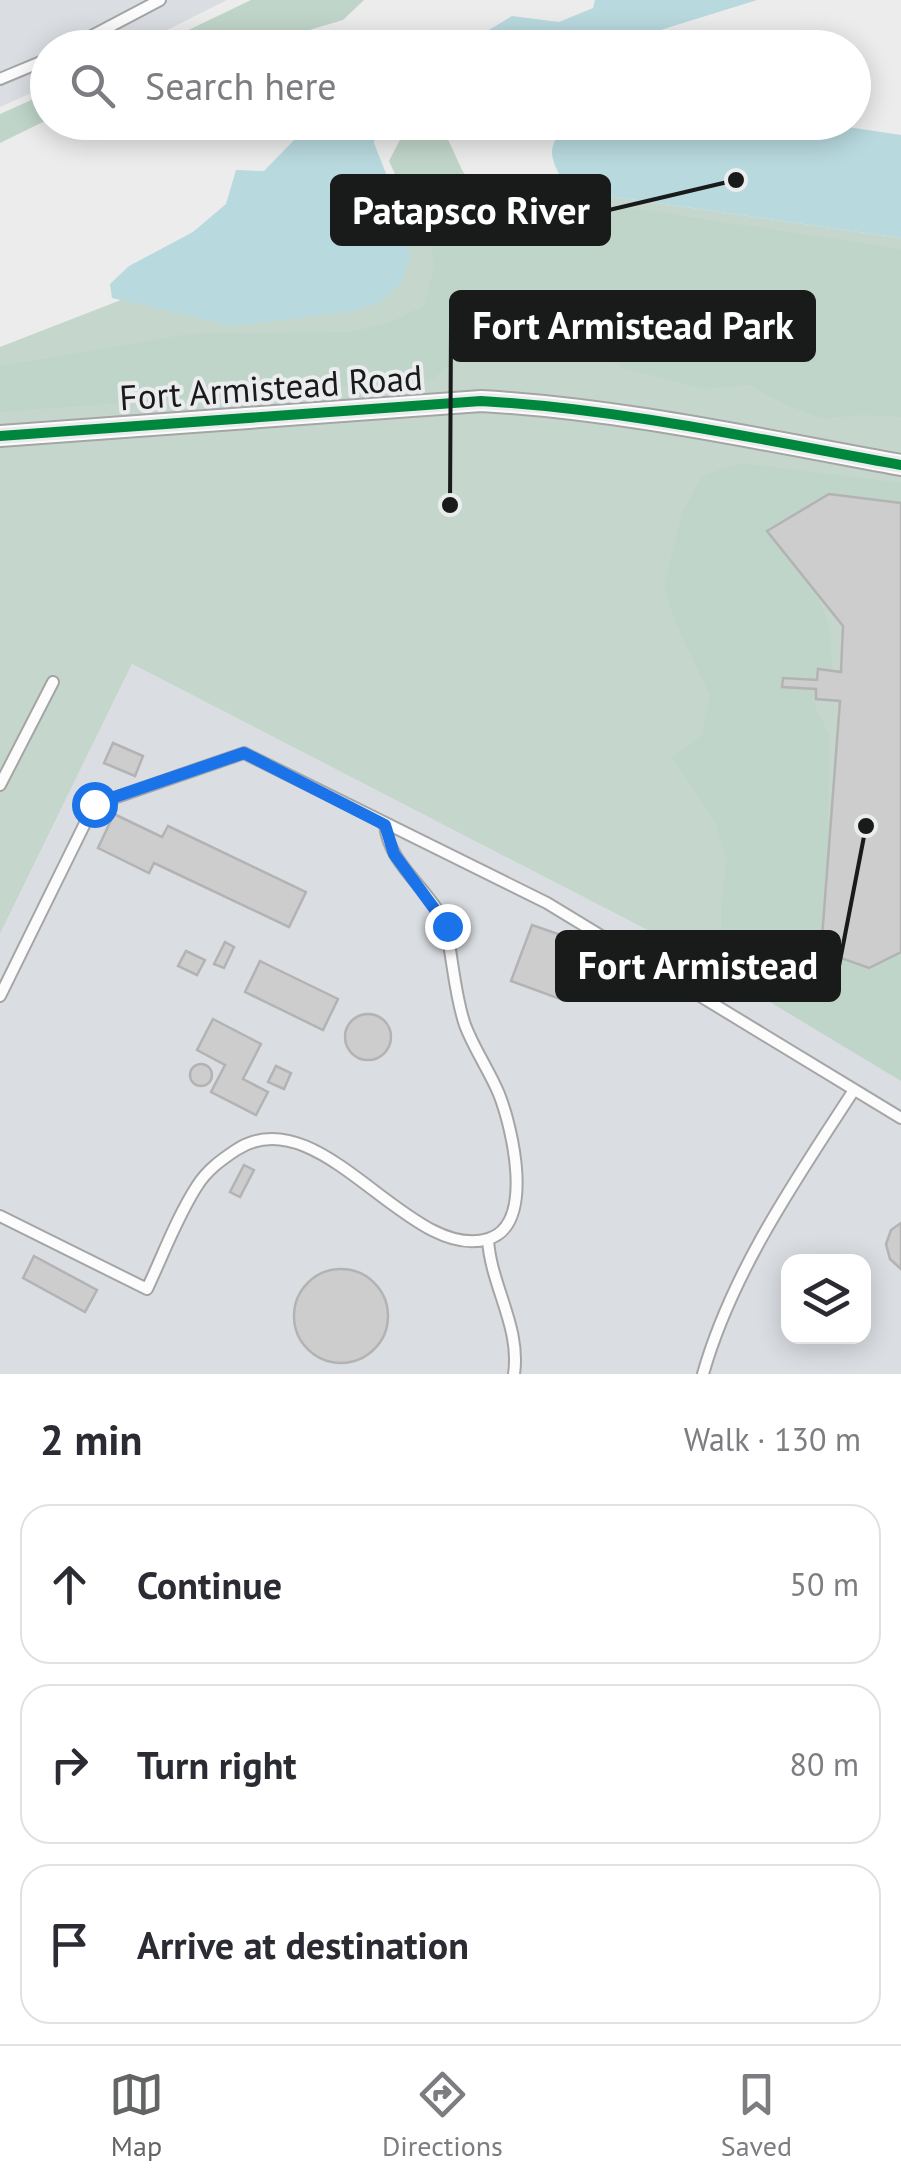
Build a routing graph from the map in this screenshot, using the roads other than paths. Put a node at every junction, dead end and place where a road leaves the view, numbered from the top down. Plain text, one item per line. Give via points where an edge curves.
1 (160, 0) edge
2 (103, 30) edge
3 (30, 66) edge
4 (0, 78) edge
5 (0, 436) edge
6 (901, 465) edge
7 (53, 682) dead end
8 (0, 785) edge
9 (385, 825) junction
10 (0, 996) edge
11 (854, 1090) junction
12 (901, 1118) edge
13 (0, 1216) edge
14 (488, 1240) junction
15 (514, 1374) edge
16 (702, 1374) edge

1 - 2 lane
3 - 4 lane
5 - 6 street, Fort Armistead Road via 481,401 618,414
7 - 8 lane
9 - 10 lane via 244,753 94,804
9 - 11 lane via 547,903
9 - 14 lane via 394,854 447,926 465,1024 506,1118 517,1194 512,1219
11 - 12 lane
11 - 16 lane via 717,1325
13 - 14 lane via 147,1289 198,1184 245,1144 266,1139 312,1150 450,1237
14 - 15 lane via 514,1340

